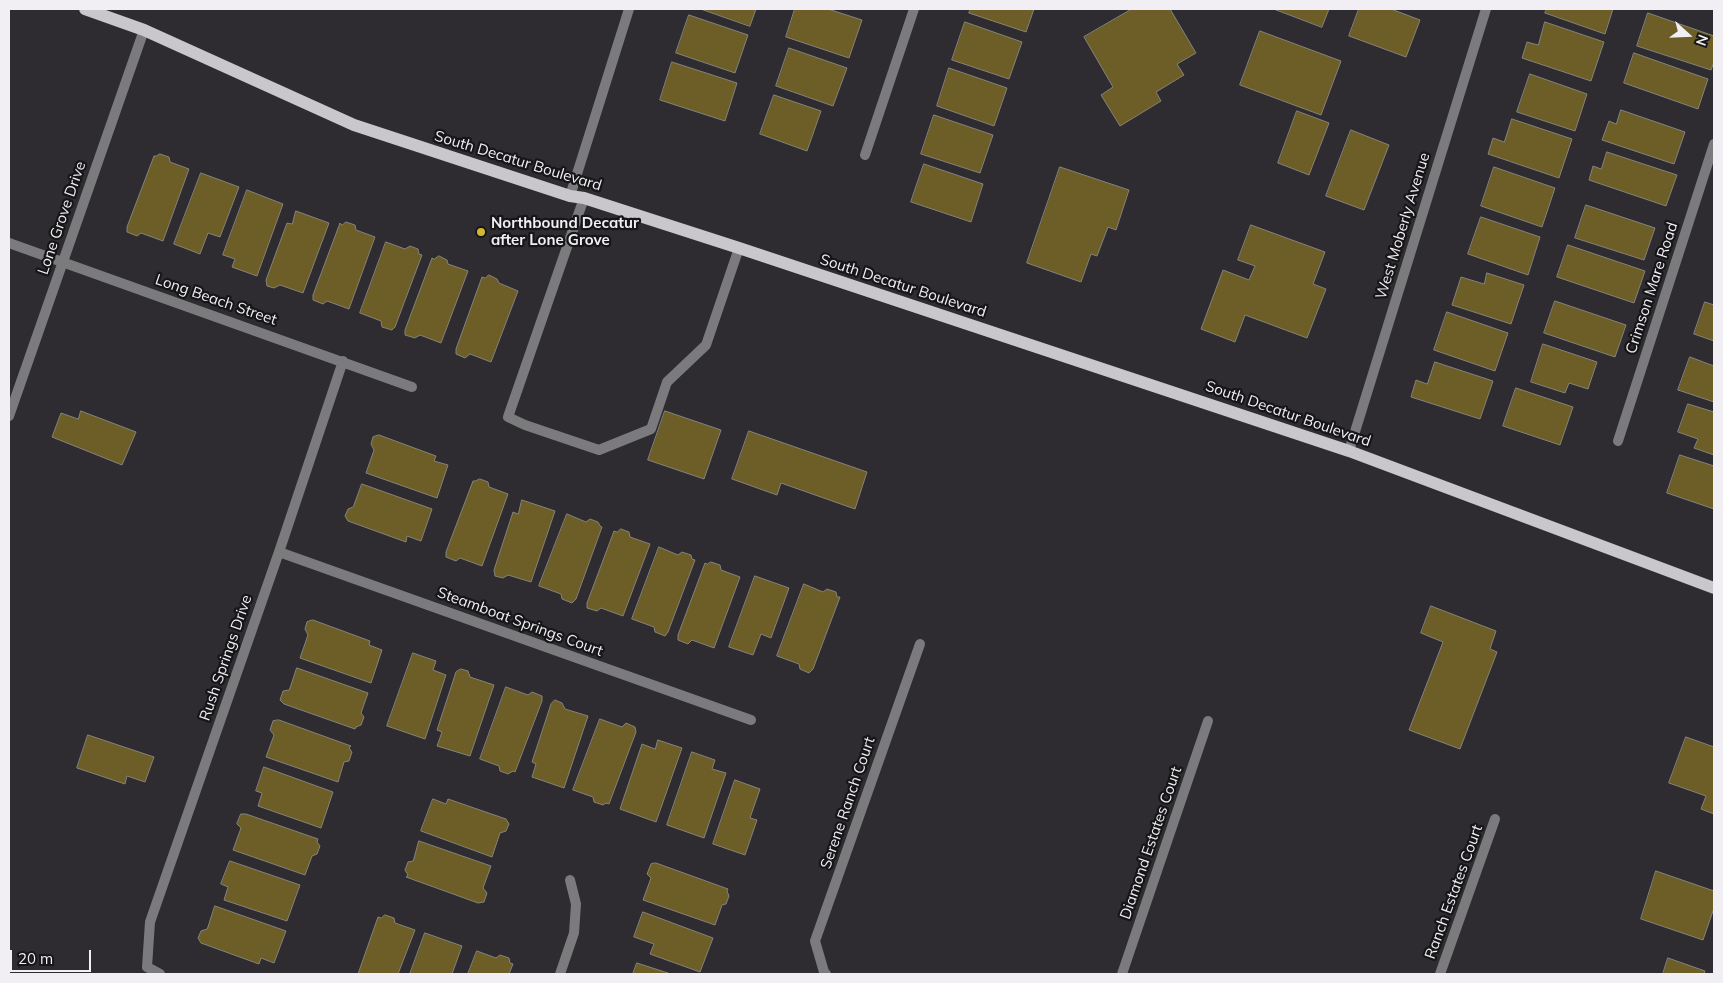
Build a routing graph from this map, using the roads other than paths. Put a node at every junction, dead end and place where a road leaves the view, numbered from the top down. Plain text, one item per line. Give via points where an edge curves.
1 (86, 9) edge
2 (629, 9) edge
3 (914, 9) edge
4 (1486, 9) edge
5 (144, 30) junction
6 (1714, 144) edge
7 (865, 155) dead end
8 (570, 196) junction
9 (584, 198) junction
10 (9, 243) edge
11 (740, 248) junction
12 (62, 262) junction
13 (343, 361) junction
14 (412, 387) dead end
15 (9, 416) edge
16 (1618, 442) dead end
17 (1349, 451) junction
18 (279, 552) junction
19 (1714, 588) edge
20 (920, 644) dead end
21 (751, 720) dead end
22 (1208, 722) dead end
23 (1495, 819) dead end
24 (570, 880) dead end
25 (825, 973) edge
26 (160, 974) edge
27 (560, 974) edge
28 (1122, 974) edge
29 (1440, 974) edge

1 - 5 main road, South Decatur Boulevard
2 - 8 street
3 - 7 street
4 - 17 street, West Moberly Avenue
5 - 8 main road, South Decatur Boulevard via 354,125
5 - 12 street, Lone Grove Drive
6 - 16 street, Crimson Mare Road
8 - 9 main road, South Decatur Boulevard
9 - 11 main road, South Decatur Boulevard
9 - 11 street via 508,416 599,450 651,429 667,382 706,345
10 - 12 street, Long Beach Street
11 - 17 main road, South Decatur Boulevard
12 - 13 street, Long Beach Street
12 - 15 street, Lone Grove Drive
13 - 14 street, Long Beach Street
13 - 18 street, Rush Springs Drive
17 - 19 main road, South Decatur Boulevard
18 - 21 street, Steamboat Springs Court
18 - 26 street, Rush Springs Drive via 150,922 147,967
20 - 25 street, Serene Ranch Court via 815,941
22 - 28 street, Diamond Estates Court
23 - 29 street, Ranch Estates Court
24 - 27 street via 576,904 574,933

